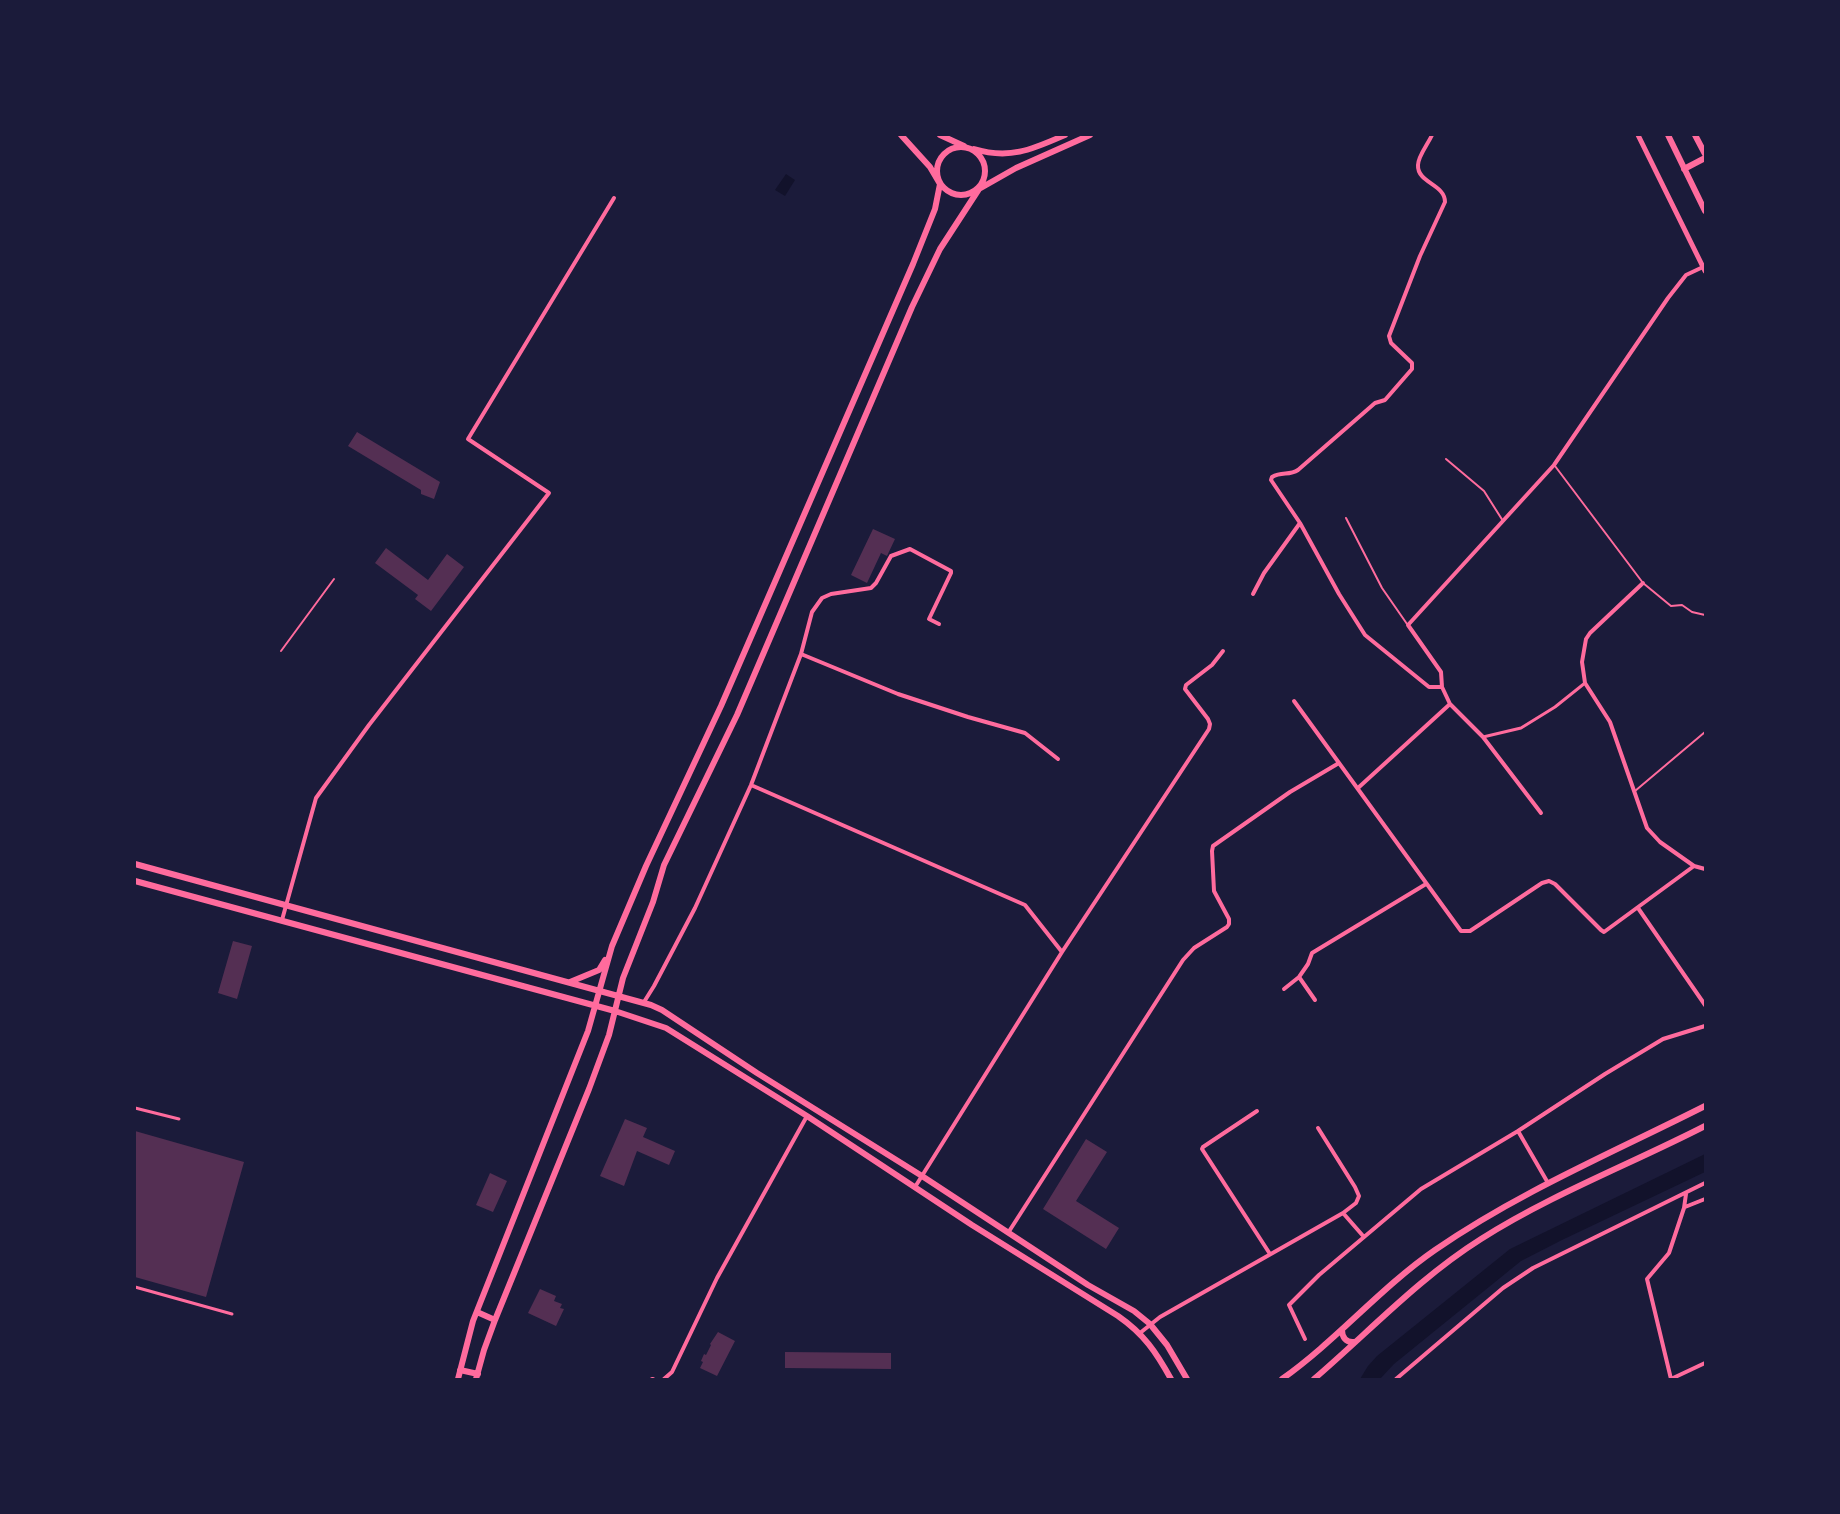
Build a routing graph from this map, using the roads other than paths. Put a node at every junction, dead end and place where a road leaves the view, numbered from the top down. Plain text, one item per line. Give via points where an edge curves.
1 (901, 135) edge
2 (940, 135) edge
3 (1065, 135) edge
4 (1090, 135) edge
5 (1432, 135) edge
6 (1638, 135) edge
7 (1668, 135) edge
8 (1695, 135) edge
9 (969, 148) junction
10 (1705, 156) edge
11 (1684, 169) junction
12 (940, 184) junction
13 (979, 189) junction
14 (614, 198) dead end
15 (1705, 211) edge
16 (1704, 269) edge
17 (1446, 459) dead end
18 (1554, 465) junction
19 (1346, 518) dead end
20 (1503, 521) junction
21 (1300, 523) junction
22 (334, 579) dead end
23 (1643, 583) junction
24 (1253, 594) dead end
25 (1705, 615) edge
26 (939, 624) dead end
27 (1408, 626) junction
28 (281, 651) dead end
29 (1223, 651) dead end
30 (801, 654) junction
31 (1585, 683) junction
32 (1442, 687) junction
33 (1294, 701) dead end
34 (1450, 704) junction
35 (1705, 732) edge
36 (1483, 737) junction
37 (1058, 759) dead end
38 (1339, 763) junction
39 (751, 785) junction
40 (1358, 788) junction
41 (1633, 792) junction
42 (1541, 813) dead end
43 (135, 864) edge
44 (1694, 866) junction
45 (1705, 869) edge
46 (135, 882) edge
47 (1426, 884) junction
48 (286, 905) junction
49 (1638, 908) junction
50 (282, 921) junction
51 (612, 946) junction
52 (1062, 952) junction
53 (1299, 977) junction
54 (570, 982) junction
55 (1284, 989) dead end
56 (599, 990) junction
57 (619, 996) junction
58 (1315, 1000) dead end
59 (643, 1003) junction
60 (594, 1005) junction
61 (1705, 1005) edge
62 (615, 1011) junction
63 (1705, 1026) edge
64 (1705, 1106) edge
65 (135, 1108) edge
66 (1257, 1111) dead end
67 (807, 1116) junction
68 (179, 1119) dead end
69 (1705, 1126) edge
70 (1318, 1128) dead end
71 (1518, 1131) junction
72 (922, 1176) junction
73 (1549, 1183) junction
74 (1705, 1183) edge
75 (915, 1187) junction
76 (1686, 1193) junction
77 (1705, 1199) edge
78 (1684, 1208) junction
79 (1343, 1213) junction
80 (1008, 1233) junction
81 (1364, 1237) junction
82 (1270, 1254) junction
83 (135, 1287) edge
84 (477, 1312) junction
85 (232, 1314) dead end
86 (495, 1320) junction
87 (1150, 1324) junction
88 (1342, 1330) junction
89 (1140, 1334) junction
90 (1305, 1339) dead end
91 (1355, 1342) junction
92 (1705, 1363) edge
93 (460, 1370) junction
94 (477, 1377) edge
95 (458, 1379) edge
96 (664, 1379) edge
97 (1171, 1379) edge
98 (1187, 1379) edge
99 (1282, 1379) edge
100 (1314, 1379) edge
101 (1396, 1379) edge
102 (1671, 1379) edge

1 - 12 main road
2 - 9 main road
3 - 9 main road via 1034,149 1011,153
4 - 13 main road
5 - 21 street via 1418,169 1421,176 1442,191 1445,202 1389,336 1391,343 1412,363 1412,369 1385,400 1375,403 1298,470 1272,477
6 - 16 street
7 - 11 main road
8 - 10 main road
9 - 12 main road via 952,148 940,159
9 - 13 main road via 985,165 984,182
10 - 11 main road
11 - 15 main road
12 - 13 main road via 958,196
12 - 51 main road via 935,209 903,285 721,706
13 - 57 main road via 940,249 912,307 737,715 664,865
14 - 48 street via 468,439 549,493 316,798
16 - 18 street via 1686,275 1674,290
17 - 20 lane via 1484,490
18 - 20 street
18 - 23 lane
19 - 27 lane via 1382,588
20 - 27 street
21 - 24 street
21 - 32 street via 1365,635 1429,687
22 - 28 lane
23 - 25 lane via 1671,606 1682,605
23 - 31 street via 1586,639 1582,662
26 - 30 street via 929,619 951,571 910,549 891,556 871,588 840,591 822,598 812,612
27 - 32 street via 1441,672
29 - 52 street via 1185,688 1209,719 1209,729
30 - 37 street via 898,694 1025,733
30 - 39 street
31 - 36 street via 1521,728
31 - 41 street via 1610,722
32 - 34 street
33 - 38 street
34 - 36 street
34 - 40 street
35 - 41 lane
36 - 42 street
38 - 40 street
38 - 80 street via 1213,846 1214,891 1229,924 1183,960
39 - 52 street via 1025,905
39 - 59 street via 695,908
40 - 47 street
41 - 44 street via 1647,828
43 - 48 main road
44 - 45 street
44 - 49 street
46 - 50 main road
47 - 49 street via 1464,932 1545,881 1555,884 1605,932
47 - 53 street via 1312,953
48 - 50 street
48 - 54 main road
49 - 61 street
50 - 60 main road
51 - 54 main road via 599,970
51 - 56 main road
52 - 72 street
53 - 55 street
53 - 58 street
54 - 56 main road
56 - 57 main road
56 - 60 main road
57 - 59 main road
57 - 62 main road
59 - 72 main road via 662,1010
60 - 62 main road
60 - 84 main road via 588,1031
62 - 67 main road via 666,1028
62 - 86 main road via 589,1089
63 - 71 street via 1663,1039
64 - 73 main road
65 - 68 street
66 - 82 street via 1202,1149
67 - 75 main road
67 - 96 street via 717,1278 672,1372
69 - 91 main road via 1551,1199 1482,1238 1425,1279
70 - 79 street via 1359,1196
71 - 73 street
71 - 81 street via 1421,1189
72 - 75 street
72 - 80 main road
73 - 88 main road via 1433,1251
74 - 76 street
75 - 89 main road via 1118,1316
76 - 78 street
76 - 101 street via 1533,1268 1503,1288
77 - 78 street
78 - 102 street via 1668,1253 1647,1279
79 - 81 street
79 - 82 street
80 - 87 main road
81 - 90 street via 1289,1305
82 - 87 street
83 - 85 street
84 - 86 main road
84 - 93 main road
86 - 94 main road
87 - 89 street
87 - 98 main road
88 - 91 main road via 1345,1340
88 - 99 main road
89 - 97 main road
91 - 100 main road
92 - 102 street
93 - 94 main road
93 - 95 main road

